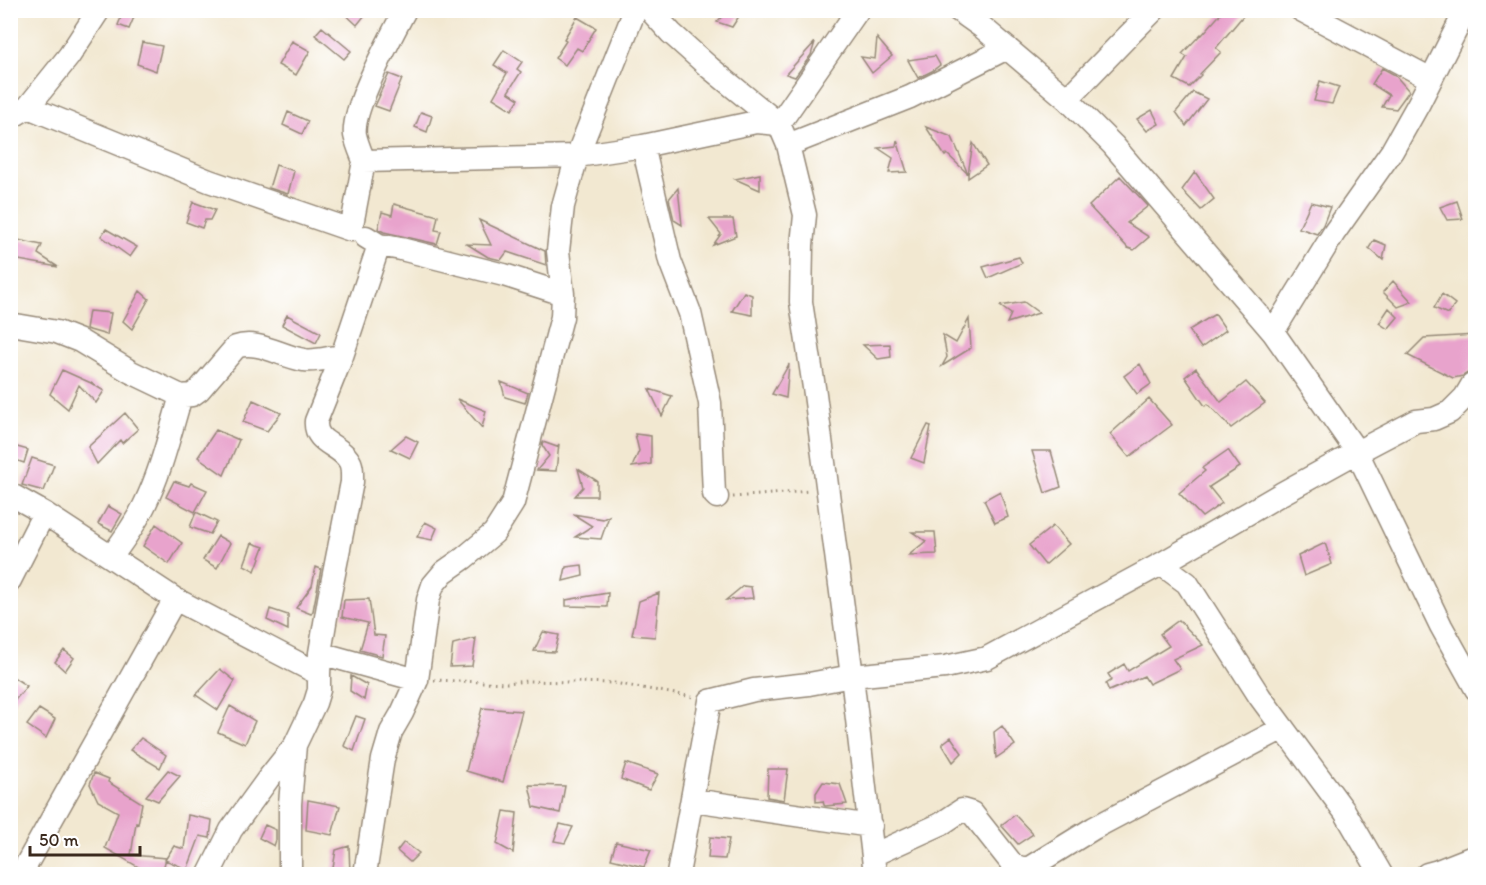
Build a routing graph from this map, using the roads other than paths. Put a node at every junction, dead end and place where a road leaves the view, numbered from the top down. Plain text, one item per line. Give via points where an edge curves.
1 (99, 10) edge
2 (405, 10) edge
3 (634, 10) edge
4 (650, 10) edge
5 (858, 10) edge
6 (958, 10) edge
7 (1154, 10) edge
8 (1301, 10) edge
9 (1466, 10) edge
10 (1007, 48) junction
11 (1431, 79) junction
12 (1067, 99) junction
13 (19, 113) edge
14 (779, 124) junction
15 (788, 145) junction
16 (643, 146) junction
17 (577, 156) junction
18 (364, 161) junction
19 (351, 230) junction
20 (379, 245) junction
21 (563, 294) junction
22 (10, 324) edge
23 (1273, 332) junction
24 (342, 356) junction
25 (306, 361) junction
26 (1476, 383) edge
27 (330, 385) junction
28 (181, 396) junction
29 (1357, 452) junction
30 (10, 494) edge
31 (717, 497) road end
32 (44, 513) junction
33 (1182, 552) junction
34 (111, 557) junction
35 (1161, 564) junction
36 (10, 580) edge
37 (1187, 583) junction
38 (175, 599) junction
39 (320, 663) junction
40 (852, 676) junction
41 (417, 680) junction
42 (1476, 689) edge
43 (1283, 728) junction
44 (295, 745) junction
45 (693, 800) junction
46 (871, 826) junction
47 (1476, 856) edge
48 (874, 865) edge
49 (1476, 871) edge
50 (1433, 873) edge
51 (21, 874) edge
52 (209, 874) edge
53 (290, 874) edge
54 (365, 874) edge
55 (678, 874) edge
56 (1381, 874) edge

1 - 13 street via 69,56
2 - 18 street via 358,111 355,133
3 - 17 street
4 - 14 street via 710,68
5 - 14 street
6 - 10 street
7 - 12 street
8 - 11 street
9 - 11 street
10 - 12 street
10 - 15 street via 910,97
11 - 23 street via 1392,151 1334,233
12 - 23 street via 1113,145
13 - 19 street
14 - 15 street
14 - 16 street via 756,122
15 - 40 street via 805,215 801,302
16 - 17 street
16 - 31 street via 670,261 690,313 710,403
17 - 18 street
17 - 21 street via 563,206 558,251
18 - 19 street
19 - 20 street
20 - 21 street via 494,272
20 - 24 street
21 - 41 street via 562,317 513,503 494,533 433,585
22 - 28 street via 57,332 80,341
23 - 29 street
24 - 25 street
24 - 27 street
25 - 27 street
25 - 28 street via 244,344 236,347 199,390
26 - 29 street via 1450,412 1416,421
27 - 39 street via 315,429 348,458 352,482
28 - 34 street via 144,505
29 - 33 street
29 - 42 street via 1441,626
30 - 32 street
32 - 34 street
32 - 36 street
33 - 35 street
33 - 37 street
34 - 38 street
35 - 37 street
35 - 40 street via 987,658 945,667
37 - 43 street
38 - 39 street
38 - 51 street
39 - 41 street
39 - 44 street via 319,690
40 - 45 street via 754,690 710,701
40 - 46 street
41 - 54 street via 391,732 383,759
43 - 48 street via 1094,828 1029,868 1013,866 966,810
43 - 56 street via 1345,812
44 - 52 street via 231,830
44 - 53 street
45 - 46 street
45 - 55 street
46 - 48 street
47 - 50 street
49 - 50 street

